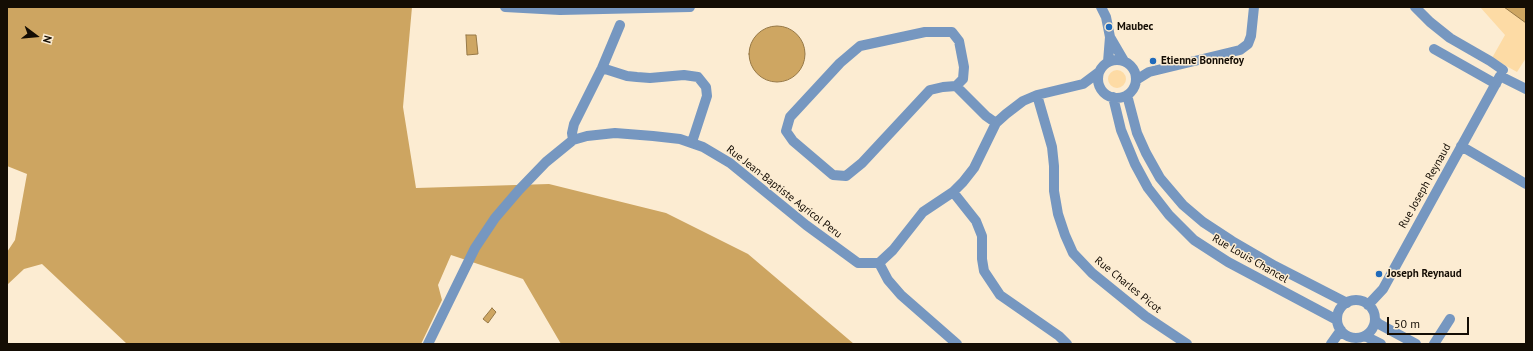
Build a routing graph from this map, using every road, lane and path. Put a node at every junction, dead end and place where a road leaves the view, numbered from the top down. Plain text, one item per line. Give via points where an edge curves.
1 (506, 7) edge
2 (690, 7) edge
3 (1101, 7) edge
4 (1254, 7) edge
5 (1415, 7) edge
6 (1107, 12) edge
7 (620, 25) dead end
8 (1110, 37) junction
9 (1434, 50) dead end
10 (1124, 61) junction
11 (1108, 62) junction
12 (602, 68) junction
13 (1133, 69) junction
14 (1099, 72) junction
15 (1149, 72) junction
16 (1500, 76) junction
17 (1136, 80) junction
18 (1083, 84) junction
19 (956, 86) junction
20 (1100, 88) junction
21 (1526, 89) edge
22 (1037, 95) junction
23 (1127, 95) junction
24 (1113, 97) junction
25 (996, 123) junction
26 (573, 140) junction
27 (692, 142) junction
28 (1461, 146) junction
29 (1526, 184) edge
30 (954, 192) junction
31 (880, 263) junction
32 (1347, 303) junction
33 (1368, 305) junction
34 (1450, 319) dead end
35 (1337, 320) junction
36 (1375, 320) junction
37 (1341, 330) junction
38 (1365, 336) junction
39 (1350, 341) edge
40 (428, 344) edge
41 (957, 344) edge
42 (1067, 344) edge
43 (1187, 344) edge
44 (1330, 344) edge
45 (1381, 344) edge
46 (1416, 344) edge
47 (1434, 344) edge

1 - 2 street via 560,10
3 - 6 street
4 - 15 street via 1251,36 1248,44 1240,50
5 - 16 street via 1450,38 1490,61
6 - 8 street
7 - 12 street
8 - 10 street
8 - 11 street
9 - 16 street
10 - 11 street
10 - 13 street
11 - 14 street
12 - 26 street via 574,124
12 - 27 street via 637,77 698,77 706,87 707,96
13 - 15 street
13 - 17 street
14 - 18 street
14 - 20 street
15 - 17 street
16 - 21 street
16 - 28 street, Rue Joseph Reynaud
17 - 23 street via 1135,86
18 - 20 street
18 - 22 street
19 - 19 street via 963,78 964,67 959,41 952,32 925,32 860,46 840,63 790,117 786,131 793,142 833,174 846,176 862,163 930,90
19 - 25 street
20 - 24 street
22 - 25 street via 1023,100
22 - 43 street, Rue Charles Picot via 1052,147 1058,214 1073,253 1092,273 1145,316
23 - 24 street
23 - 32 street, Rue Louis Chancel via 1137,134 1146,153 1160,178 1182,205 1232,241
24 - 35 street, Rue Louis Chancel via 1121,130 1148,188 1169,215 1194,240 1228,262
25 - 30 street via 974,168
26 - 27 street, Rue Jean-Baptiste Agricol Peru via 616,133
26 - 40 street, Rue Jean-Baptiste Agricol Peru via 546,162 495,218 475,248
27 - 31 street, Rue Jean-Baptiste Agricol Peru via 730,163 806,225 858,263
28 - 29 street
28 - 33 street, Rue Joseph Reynaud via 1383,289
30 - 31 street via 923,212
30 - 42 street via 976,221 982,236 984,271 1000,295
31 - 41 street via 888,280 901,295
32 - 33 street via 1358,300
32 - 35 street via 1340,310
33 - 36 street
34 - 47 street
35 - 37 street
36 - 38 street via 1373,329
36 - 46 street
37 - 39 street
37 - 44 street
38 - 39 street
38 - 45 street

